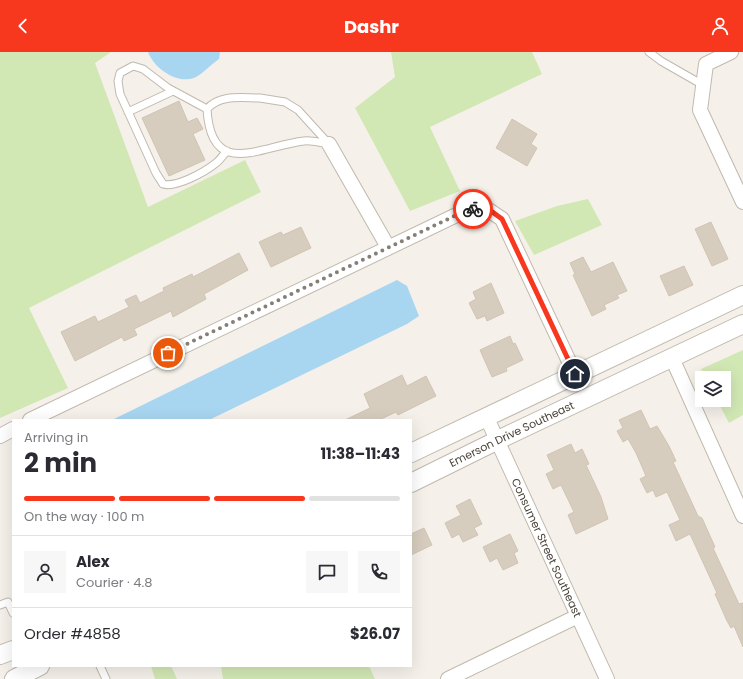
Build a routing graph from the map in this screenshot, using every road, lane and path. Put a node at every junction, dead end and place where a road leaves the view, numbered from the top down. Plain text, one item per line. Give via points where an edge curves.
1 (649, 52) edge
2 (731, 52) edge
3 (703, 85) junction
4 (174, 91) junction
5 (207, 109) junction
6 (128, 112) junction
7 (329, 144) junction
8 (226, 151) junction
9 (743, 202) edge
10 (388, 248) junction
11 (743, 295) edge
12 (743, 324) edge
13 (672, 358) junction
14 (575, 374) junction
15 (486, 416) junction
16 (32, 419) edge
17 (12, 430) edge
18 (0, 436) edge
19 (498, 440) junction
20 (412, 453) edge
21 (412, 483) edge
22 (743, 516) edge
23 (0, 605) edge
24 (12, 610) edge
25 (578, 616) junction
26 (12, 650) edge
27 (0, 655) edge
28 (38, 667) edge
29 (100, 667) edge
30 (14, 679) edge
31 (106, 679) edge
32 (448, 679) edge
33 (607, 679) edge

1 - 3 lane
2 - 3 street via 706,64
3 - 9 street via 700,110
4 - 5 lane
4 - 6 lane
4 - 6 lane via 144,69 133,66 127,68 120,73 118,81 120,94
5 - 7 lane via 213,102 227,98 260,98 285,102 298,110
5 - 8 lane via 210,134 216,145
6 - 8 lane via 162,184 170,186 181,182 217,163
7 - 8 lane via 305,141 258,152
7 - 10 street
10 - 14 street via 469,209 487,208 502,219
10 - 16 street
11 - 14 street
12 - 13 street, Emerson Drive Southeast
13 - 19 street, Emerson Drive Southeast
13 - 22 street
14 - 15 street
15 - 19 street, Consumer Street Southeast
15 - 20 street
17 - 18 street
19 - 21 street, Emerson Drive Southeast
19 - 25 street, Consumer Street Southeast
23 - 24 lane via 8,602
25 - 32 street
25 - 33 street, Consumer Street Southeast
26 - 27 street
28 - 30 street
29 - 31 lane

